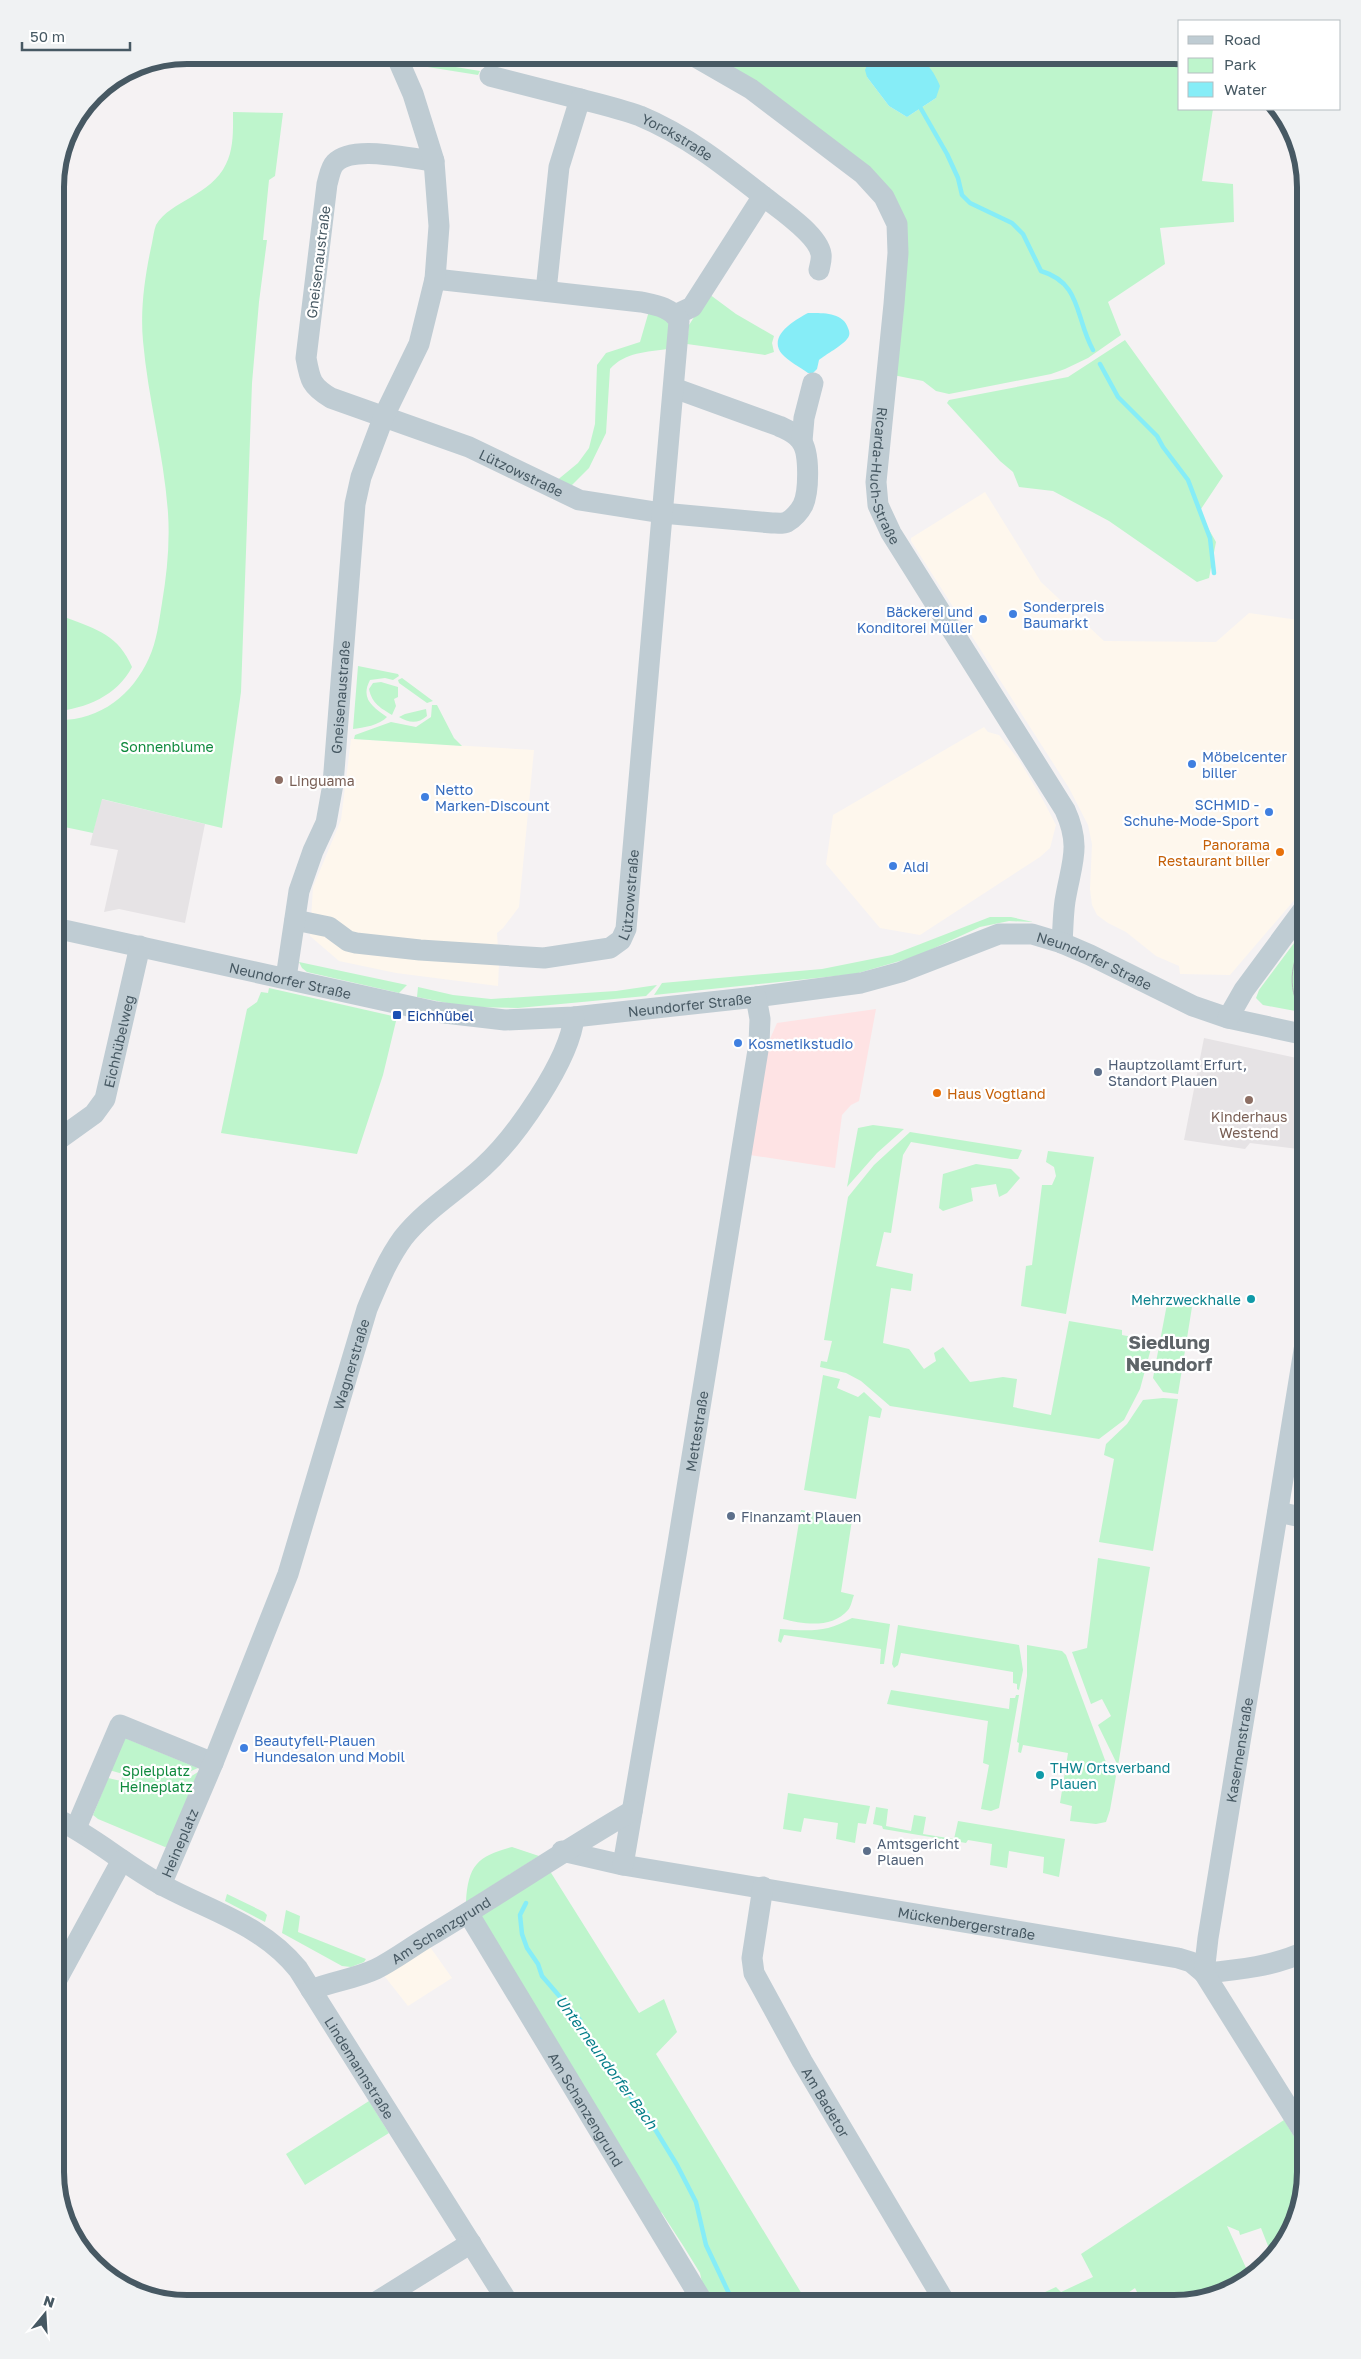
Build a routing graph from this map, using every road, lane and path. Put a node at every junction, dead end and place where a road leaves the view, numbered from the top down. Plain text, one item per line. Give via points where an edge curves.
1 (400, 64) edge
2 (708, 64) edge
3 (490, 76) dead end
4 (580, 99) junction
5 (434, 161) junction
6 (763, 196) junction
7 (819, 270) dead end
8 (435, 279) junction
9 (546, 291) junction
10 (677, 318) junction
11 (813, 383) dead end
12 (674, 388) junction
13 (384, 416) junction
14 (802, 441) junction
15 (662, 513) junction
16 (1297, 918) edge
17 (295, 920) junction
18 (64, 930) edge
19 (1062, 943) junction
20 (140, 946) junction
21 (286, 978) junction
22 (756, 997) junction
23 (574, 1017) junction
24 (1228, 1018) junction
25 (1297, 1032) edge
26 (64, 1136) edge
27 (1297, 1394) edge
28 (1278, 1512) junction
29 (1297, 1516) edge
30 (213, 1763) junction
31 (632, 1811) junction
32 (64, 1822) edge
33 (76, 1828) junction
34 (562, 1851) junction
35 (122, 1860) junction
36 (623, 1864) junction
37 (161, 1885) junction
38 (763, 1887) junction
39 (468, 1913) junction
40 (1297, 1956) edge
41 (64, 1966) edge
42 (1204, 1973) junction
43 (311, 1990) junction
44 (1297, 2122) edge
45 (471, 2244) junction
46 (388, 2295) edge
47 (503, 2295) edge
48 (699, 2295) edge
49 (941, 2295) edge

1 - 5 street, Gneisenaustraße
2 - 19 street, Ricarda-Huch-Straße via 751,88 863,174 884,197 897,224 894,304 876,482 878,505 891,533 1074,829 1075,851
3 - 4 street, Yorckstraße
4 - 6 street, Yorckstraße via 640,116 673,132 720,161
4 - 9 street via 559,167
5 - 8 street, Gneisenaustraße via 439,226
5 - 13 street, Gneisenaustraße via 358,152 343,156 333,164 328,184 306,358 310,378 316,389 331,398
6 - 7 street, Yorckstraße via 797,222 814,242 821,253
6 - 10 street via 692,307
8 - 9 street
8 - 13 street, Gneisenaustraße via 419,344
9 - 10 street via 656,305
10 - 12 street, Lützowstraße
11 - 14 street, Lützowstraße
12 - 14 street via 779,426
12 - 15 street, Lützowstraße
13 - 15 street, Lützowstraße via 469,447 579,500
13 - 17 street, Gneisenaustraße via 361,477 355,504 333,784 326,823 299,891
14 - 15 street, Lützowstraße via 807,450 803,504 786,522
15 - 17 street, Lützowstraße via 626,929 621,940 610,948 544,958 356,943 329,927
16 - 24 street via 1244,990
17 - 21 street, Gneisenaustraße
18 - 20 street, Neundorfer Straße
19 - 22 street, Neundorfer Straße via 1032,934 1000,934 901,972 861,983
19 - 24 street, Neundorfer Straße via 1193,1006
20 - 21 street, Neundorfer Straße
20 - 26 street, Eichhübelweg via 105,1099 94,1114
21 - 23 street, Neundorfer Straße via 436,1012 484,1019
22 - 23 street, Neundorfer Straße
22 - 31 street, Mettestraße via 760,1019 759,1044
23 - 30 street, Wagnerstraße via 572,1031 555,1069 535,1102 484,1166 423,1216 404,1238 376,1286 288,1574
24 - 25 street, Neundorfer Straße
27 - 28 street, Kasernenstraße
28 - 29 street
28 - 42 street, Kasernenstraße
30 - 33 street via 120,1725
30 - 37 street, Heineplatz
31 - 34 street, Am Schanzgrund
31 - 36 street, Mettestraße
32 - 33 street, Heineplatz
33 - 35 street, Heineplatz
34 - 36 street
34 - 39 street, Am Schanzgrund
35 - 37 street, Heineplatz
35 - 41 street
36 - 38 street, Mückenbergerstraße
37 - 43 street, Lindemannstraße via 238,1921 266,1938 286,1954
38 - 42 street, Mückenbergerstraße via 1178,1958 1191,1962
38 - 49 street, Am Badetor via 752,1958 754,1973 802,2061
39 - 43 street, Am Schanzgrund via 378,1968
39 - 48 street, Am Schanzengrund
40 - 42 street via 1288,1960
42 - 44 street
43 - 45 street, Lindemannstraße
45 - 46 street
45 - 47 street, Lindemannstraße

